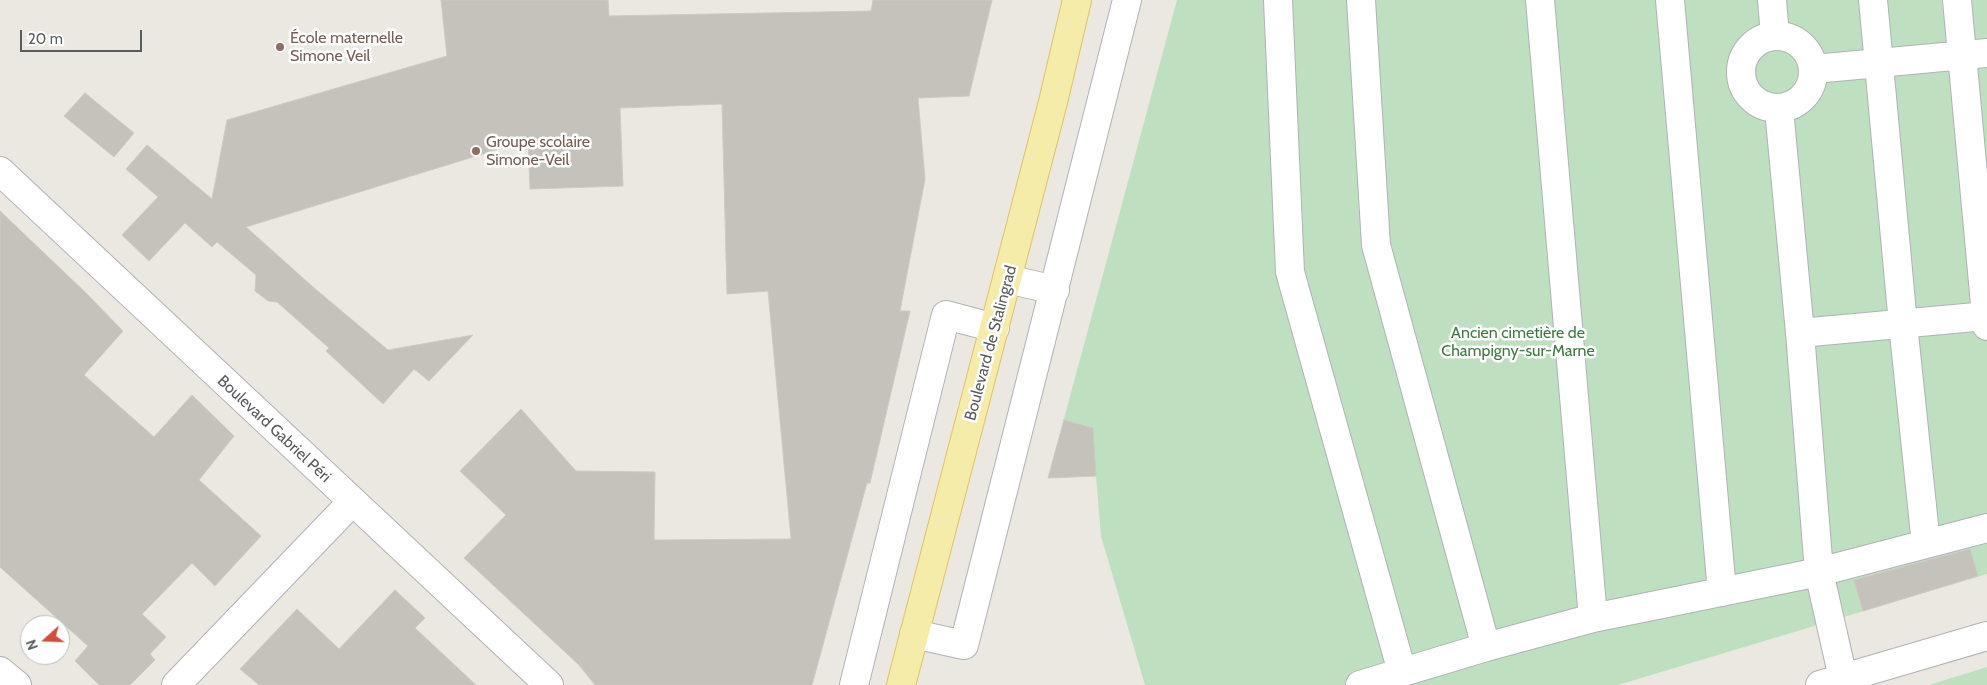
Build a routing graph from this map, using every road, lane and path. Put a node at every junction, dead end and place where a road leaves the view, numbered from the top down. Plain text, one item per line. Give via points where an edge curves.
1 (1077, 0) edge
2 (1127, 0) edge
3 (1278, 0) edge
4 (1361, 0) edge
5 (1540, 0) edge
6 (1670, 0) edge
7 (1772, 0) edge
8 (1873, 0) edge
9 (1957, 0) edge
10 (1775, 36) junction
11 (1975, 54) edge
12 (1879, 63) junction
13 (1814, 69) junction
14 (1779, 109) junction
15 (0, 171) edge
16 (1007, 279) junction
17 (1055, 290) junction
18 (1987, 320) edge
19 (1903, 324) junction
20 (995, 328) junction
21 (1800, 333) junction
22 (352, 502) junction
23 (1987, 528) edge
24 (1926, 544) junction
25 (1819, 572) junction
26 (1722, 592) junction
27 (1593, 618) junction
28 (914, 634) junction
29 (1987, 636) edge
30 (1486, 647) junction
31 (0, 671) edge
32 (1402, 672) junction
33 (1831, 682) edge
34 (17, 685) edge
35 (176, 685) edge
36 (549, 685) edge
37 (854, 685) edge
38 (901, 685) edge
39 (1360, 685) edge

1 - 16 main road, Boulevard de Stalingrad
2 - 17 street
3 - 32 street via 1290,272
4 - 30 street via 1376,245
5 - 27 street
6 - 26 street
7 - 10 street
8 - 12 street
9 - 11 street
10 - 13 street via 1801,44
10 - 14 street via 1752,46 1741,68 1742,81 1756,102
11 - 12 street
11 - 18 street
12 - 13 street
12 - 19 street
13 - 14 street via 1812,84 1805,96 1793,106
14 - 21 street
15 - 22 street, Boulevard Gabriel Péri
16 - 17 street
16 - 20 main road, Boulevard de Stalingrad
17 - 28 street via 964,646
18 - 19 street
19 - 21 street
19 - 24 street
20 - 28 main road, Boulevard de Stalingrad
20 - 37 street via 946,315
21 - 25 street
22 - 35 street
22 - 36 street, Boulevard Gabriel Péri
23 - 24 street
24 - 25 street
25 - 26 street
25 - 33 street
26 - 27 street
27 - 30 street
28 - 38 main road, Boulevard de Stalingrad
29 - 33 street
30 - 32 street
31 - 34 street
32 - 39 street

